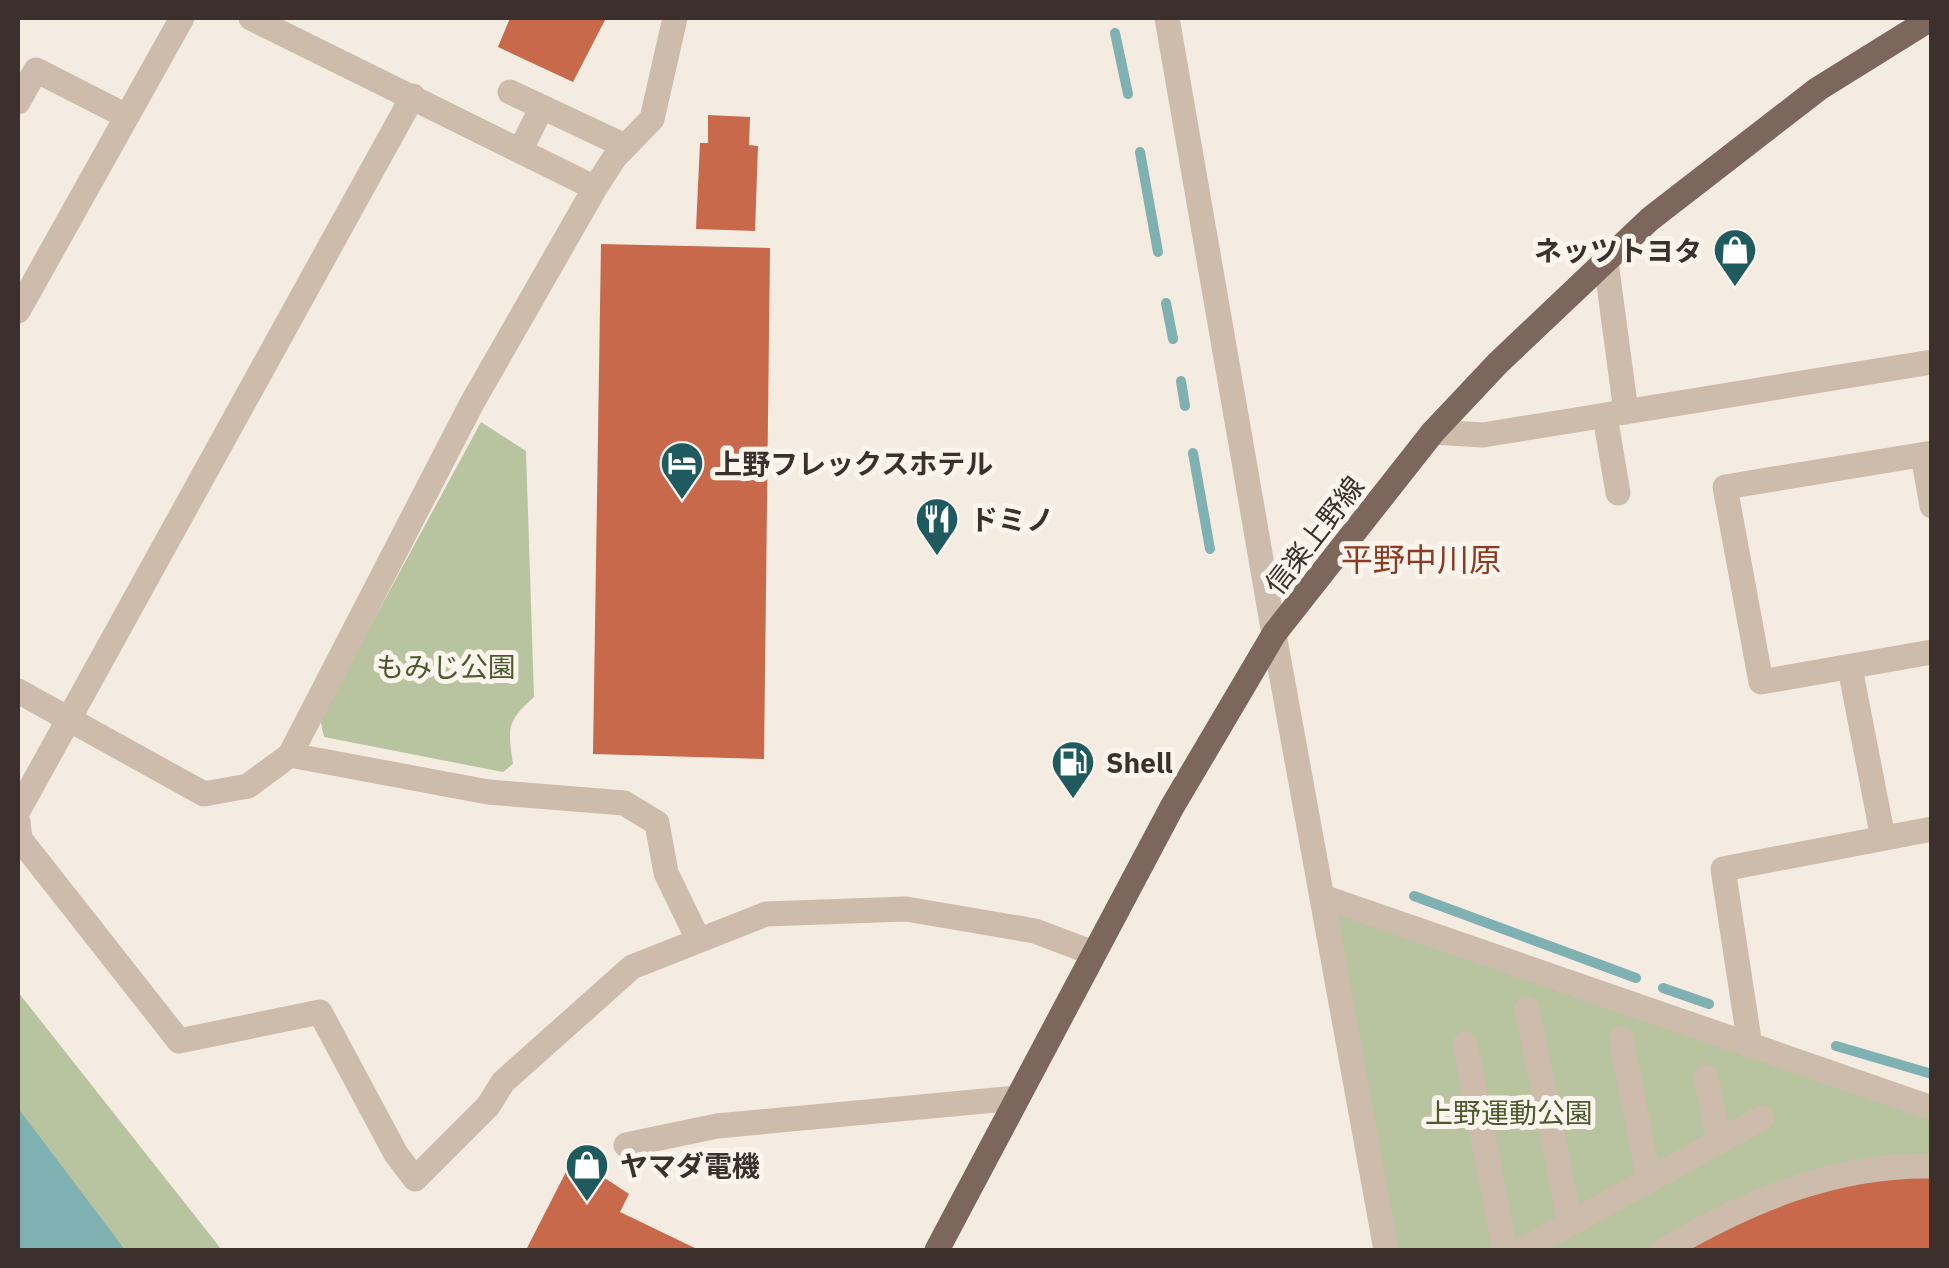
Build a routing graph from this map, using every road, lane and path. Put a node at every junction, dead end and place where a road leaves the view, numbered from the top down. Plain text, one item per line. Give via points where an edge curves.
1 (182, 18) edge
2 (251, 18) edge
3 (676, 18) edge
4 (1168, 18) edge
5 (1932, 18) edge
6 (510, 92) dead end
7 (412, 96) junction
8 (18, 102) edge
9 (542, 107) junction
10 (126, 116) junction
11 (625, 146) junction
12 (520, 151) junction
13 (595, 188) junction
14 (1606, 262) junction
15 (18, 311) edge
16 (1932, 362) edge
17 (1616, 414) junction
18 (1433, 432) junction
19 (1927, 454) edge
20 (1618, 493) dead end
21 (1932, 506) edge
22 (1274, 634) junction
23 (1932, 652) edge
24 (1850, 668) junction
25 (18, 691) edge
26 (68, 719) junction
27 (290, 754) junction
28 (18, 810) edge
29 (18, 822) edge
30 (1932, 829) edge
31 (1883, 838) junction
32 (1324, 897) junction
33 (698, 939) junction
34 (1093, 953) junction
35 (1527, 1009) dead end
36 (1621, 1039) dead end
37 (1466, 1044) dead end
38 (1750, 1046) junction
39 (1706, 1077) dead end
40 (1017, 1098) junction
41 (1932, 1108) edge
42 (1762, 1118) dead end
43 (1719, 1142) junction
44 (626, 1145) dead end
45 (1932, 1166) edge
46 (1650, 1180) junction
47 (1570, 1224) junction
48 (938, 1250) edge
49 (1386, 1250) edge
50 (1505, 1250) edge
51 (1522, 1250) edge
52 (1664, 1250) edge

1 - 10 street
2 - 7 street
3 - 11 street via 652,118
4 - 22 street
5 - 14 main road, 信楽上野線 via 1818,89
6 - 9 street
7 - 12 street
7 - 26 street
8 - 10 street via 36,70
9 - 11 street
9 - 12 street
10 - 15 street
11 - 13 street
12 - 13 street
13 - 27 street via 472,403
14 - 17 street
14 - 18 main road, 信楽上野線
16 - 17 street
17 - 18 street via 1483,435
17 - 20 street
18 - 22 main road, 信楽上野線
19 - 21 street
19 - 24 street via 1725,487 1761,682
22 - 32 street
22 - 34 main road, 信楽上野線
23 - 24 street
24 - 31 street
25 - 26 street
26 - 27 street via 204,794 248,786
26 - 28 street
27 - 33 street via 488,792 624,803 656,823 666,873
29 - 33 street via 20,839 179,1040 320,1012 415,1179 504,1082 632,967
30 - 31 street
31 - 38 street via 1723,868
32 - 38 street
32 - 49 street
33 - 34 street via 766,914 906,909 1035,931
34 - 40 main road, 信楽上野線
35 - 47 street
36 - 46 street
37 - 50 street
38 - 41 street
39 - 43 street
40 - 44 street via 717,1126
40 - 48 main road, 信楽上野線
42 - 43 street
43 - 46 street
45 - 52 street via 1813,1181 1744,1207
46 - 47 street
47 - 51 street

